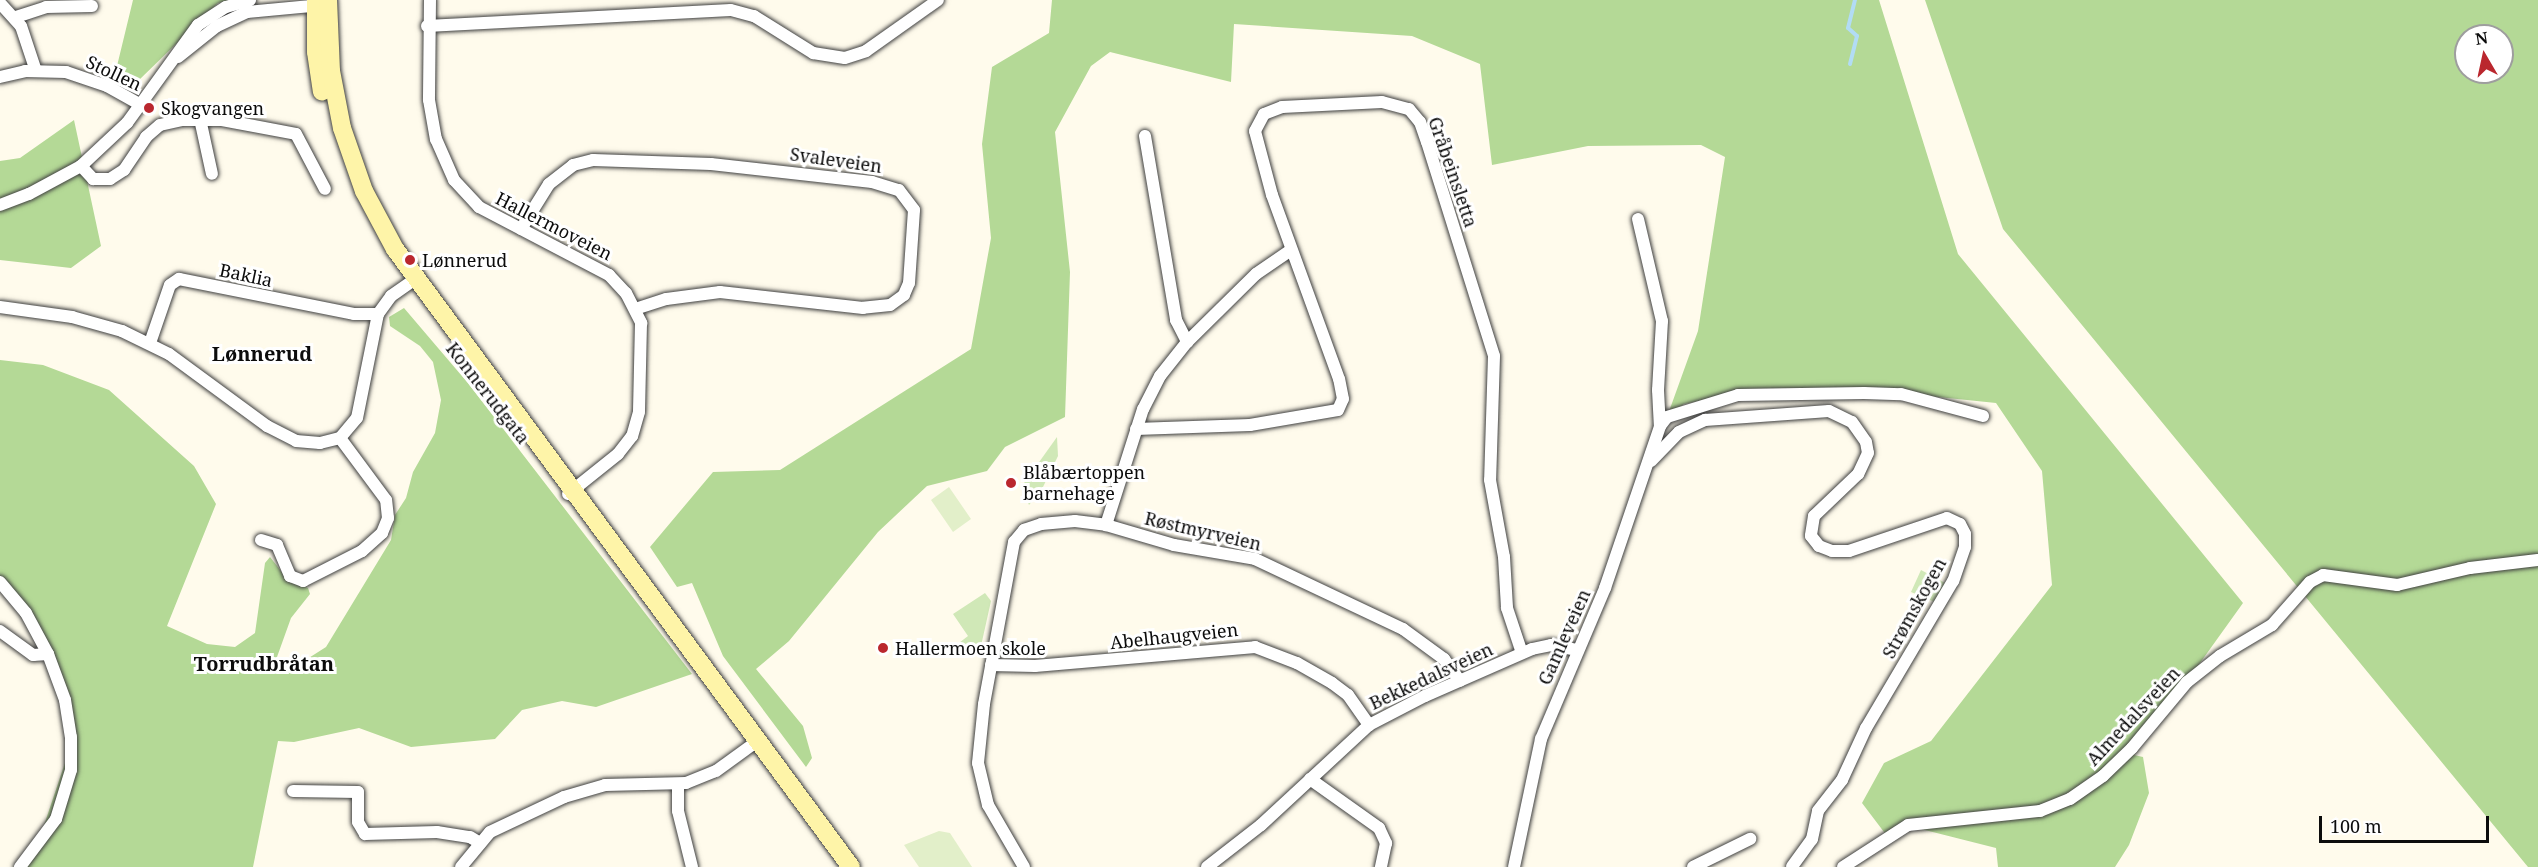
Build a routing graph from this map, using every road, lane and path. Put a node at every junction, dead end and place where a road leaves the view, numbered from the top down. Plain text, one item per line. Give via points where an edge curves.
1 (250, 0) edge
2 (430, 0) edge
3 (938, 0) edge
4 (323, 2) edge
5 (0, 3) edge
6 (92, 6) dead end
7 (16, 17) junction
8 (427, 26) junction
9 (172, 61) junction
10 (36, 71) junction
11 (0, 77) edge
12 (141, 105) junction
13 (200, 119) junction
14 (1145, 136) dead end
15 (81, 166) junction
16 (212, 174) dead end
17 (325, 189) dead end
18 (0, 205) edge
19 (1638, 219) dead end
20 (521, 229) junction
21 (1292, 250) junction
22 (410, 282) junction
23 (0, 307) edge
24 (636, 309) junction
25 (378, 314) junction
26 (1187, 342) junction
27 (150, 343) junction
28 (1983, 416) dead end
29 (1660, 426) junction
30 (1136, 429) junction
31 (340, 438) junction
32 (1651, 461) junction
33 (570, 492) junction
34 (1106, 525) junction
35 (261, 540) dead end
36 (2538, 560) edge
37 (0, 582) edge
38 (0, 631) edge
39 (1577, 650) junction
40 (1522, 653) junction
41 (48, 654) junction
42 (991, 664) junction
43 (1460, 681) junction
44 (1369, 725) junction
45 (756, 742) junction
46 (1310, 779) junction
47 (678, 785) junction
48 (293, 791) dead end
49 (1750, 839) dead end
50 (480, 843) junction
51 (464, 866) edge
52 (20, 867) edge
53 (692, 867) edge
54 (851, 867) edge
55 (1024, 867) edge
56 (1207, 867) edge
57 (1381, 867) edge
58 (1514, 867) edge
59 (1693, 867) edge
60 (1792, 867) edge
61 (1843, 867) edge

1 - 9 street via 226,7 198,25
2 - 8 street, Hallermoveien
3 - 8 street via 866,51 845,58 813,53 754,16 731,10
4 - 9 street via 247,12 216,26
4 - 22 main road, Konnerudgata via 318,69 337,151 355,199
5 - 7 street
6 - 7 street via 46,7
7 - 10 street
8 - 20 street, Hallermoveien via 433,123 447,169 479,207
9 - 12 street
10 - 11 street, Stollen
10 - 12 street, Stollen via 66,72 87,78
12 - 15 street
13 - 15 street via 160,125 146,137 124,170 110,179 93,179
13 - 16 street
13 - 17 street via 296,134
14 - 26 street via 1176,320
15 - 18 street via 30,194
19 - 29 street, Gamleveien via 1662,321
20 - 24 street, Hallermoveien via 609,275
20 - 24 street, Svaleveien via 549,184 573,165 592,160 711,164 848,179 899,190 913,207 915,237 909,283 904,295 890,305 863,308 720,292 666,299
21 - 26 street via 1266,264
21 - 30 street, Gråbeinsletta via 1340,379 1343,399 1338,410 1250,425
21 - 40 street, Gråbeinsletta via 1255,142 1255,131 1264,114 1282,108 1382,102 1409,109 1420,122 1427,142 1494,356 1490,480 1504,557 1507,608
22 - 25 street via 391,296
22 - 33 main road, Konnerudgata
23 - 27 street via 81,319
24 - 33 street via 642,356 636,424 618,454
25 - 27 street, Baklia via 354,314 179,279 170,285
25 - 31 street via 362,402 357,418
26 - 30 street via 1160,376
27 - 31 street via 284,435 309,444
28 - 29 street via 1889,393 1746,394 1679,411
29 - 32 street, Gamleveien
30 - 34 street
31 - 35 street via 386,500 388,518 382,533 362,551 303,581 290,576 277,545
32 - 39 street, Gamleveien via 1605,588
32 - 60 street, Strømskogen via 1679,432 1705,420 1829,411 1852,422 1866,442 1868,453 1858,474 1814,516 1811,531 1819,546 1832,552 1849,551 1938,519 1953,519 1964,529 1965,547 1953,581 1852,755 1842,780 1818,811 1812,839
33 - 45 main road, Konnerudgata
34 - 42 street, Røstmyrveien via 1058,521 1032,526 1018,536
34 - 43 street, Røstmyrveien via 1174,545 1255,559 1403,629 1444,659
36 - 61 street, Almedalsveien via 2470,568 2397,585 2323,576 2310,582 2272,625 2220,656 2187,682 2132,748 2103,776 2070,799 2040,811 1908,825
37 - 41 street via 26,613
38 - 41 street via 33,655
39 - 40 street, Bekkedalsveien via 1551,645
39 - 58 street, Gamleveien via 1534,759
40 - 43 street, Bekkedalsveien
41 - 52 street via 69,719 70,770 56,819
42 - 44 street, Abelhaugveien via 1035,666 1255,647 1297,663 1332,683 1348,695
42 - 55 street via 979,742 979,774 988,805
43 - 44 street, Bekkedalsveien
44 - 46 street, Bekkedalsveien
45 - 47 street via 711,774
45 - 54 main road, Konnerudgata
46 - 56 street, Bekkedalsveien via 1261,825
46 - 57 street via 1379,828 1386,843
47 - 50 street via 616,784 584,789 496,829
47 - 53 street via 678,811
48 - 50 street via 358,792 358,822 365,834 447,833
49 - 59 street
50 - 51 street

